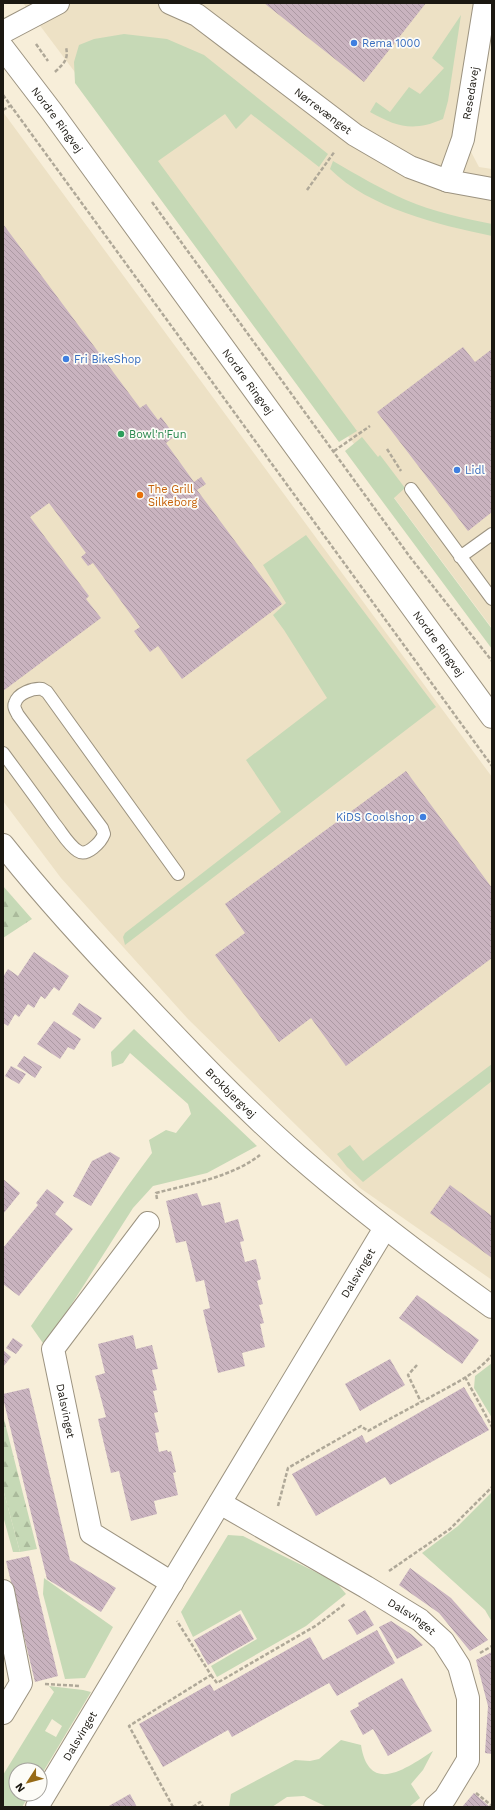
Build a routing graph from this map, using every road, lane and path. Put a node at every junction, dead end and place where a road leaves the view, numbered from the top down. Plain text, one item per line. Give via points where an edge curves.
1 (58, 3) edge
2 (170, 3) edge
3 (485, 3) edge
4 (22, 22) junction
5 (3, 32) edge
6 (66, 47) dead end
7 (3, 48) edge
8 (55, 72) junction
9 (59, 78) dead end
10 (3, 95) edge
11 (10, 106) junction
12 (3, 110) edge
13 (349, 130) junction
14 (448, 181) junction
15 (492, 189) edge
16 (307, 190) dead end
17 (147, 196) dead end
18 (370, 426) dead end
19 (387, 449) dead end
20 (334, 451) junction
21 (411, 489) joint
22 (492, 534) edge
23 (460, 557) junction
24 (492, 599) edge
25 (492, 661) edge
26 (492, 717) edge
27 (3, 753) edge
28 (492, 766) edge
29 (3, 845) edge
30 (178, 874) dead end
31 (280, 1139) junction
32 (148, 1223) joint
33 (386, 1228) junction
34 (492, 1307) edge
35 (492, 1355) edge
36 (416, 1365) dead end
37 (465, 1377) junction
38 (421, 1402) junction
39 (492, 1427) edge
40 (492, 1487) edge
41 (220, 1503) junction
42 (271, 1532) junction
43 (366, 1587) junction
44 (3, 1591) edge
45 (167, 1591) junction
46 (211, 1675) junction
47 (20, 1683) junction
48 (106, 1692) junction
49 (3, 1713) edge
50 (37, 1807) edge
51 (172, 1807) edge
52 (192, 1807) edge
53 (203, 1807) edge
54 (435, 1807) edge

1 - 4 street
2 - 13 street, Nørrevænget via 197,15
3 - 14 street, Resedavej via 463,139
4 - 5 street
4 - 8 path
6 - 8 path via 66,62
7 - 26 street, Nordre Ringvej
8 - 9 path
10 - 11 path
11 - 12 path
11 - 28 path
13 - 14 street, Nørrevænget via 410,167
13 - 16 path
14 - 15 street, Nørrevænget
17 - 20 path
18 - 20 path
19 - 21 path
20 - 25 path via 410,557
21 - 23 lane
22 - 23 lane
23 - 24 lane
27 - 30 lane via 77,851 82,853 98,844 104,834 102,828 15,708 17,700 28,691 42,689 47,692
29 - 31 street, Brokbjergvej via 86,942 200,1062
31 - 32 path via 253,1160 213,1178 156,1193 161,1222
31 - 33 street, Brokbjergvej
32 - 45 street, Dalsvinget via 53,1349 91,1533
33 - 34 street, Brokbjergvej
33 - 41 street, Dalsvinget
35 - 37 path via 484,1365
36 - 38 path via 408,1375
37 - 38 path
37 - 39 path
38 - 42 path via 368,1431 361,1426 288,1468
40 - 43 path via 450,1529
41 - 42 street, Dalsvinget
41 - 45 street, Dalsvinget
42 - 43 street, Dalsvinget
43 - 46 path via 317,1625 216,1683
43 - 54 street, Dalsvinget via 420,1620 443,1642 459,1666 468,1698 468,1760 444,1798
44 - 47 street
45 - 46 path
45 - 48 street, Dalsvinget
46 - 51 path via 129,1726
47 - 48 path via 86,1686
47 - 49 street
48 - 50 street, Dalsvinget
52 - 53 path via 200,1802

